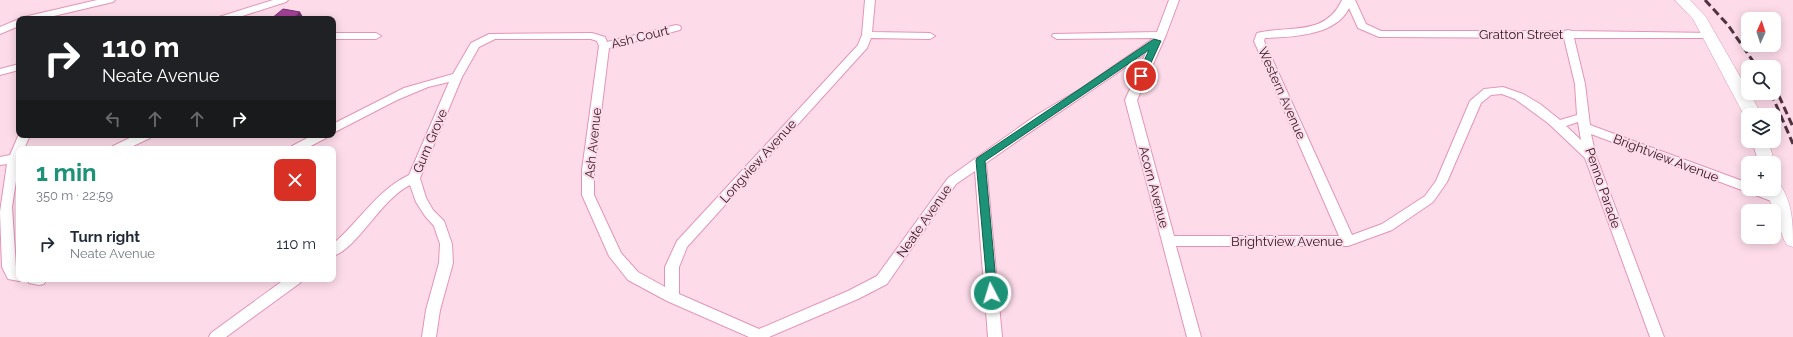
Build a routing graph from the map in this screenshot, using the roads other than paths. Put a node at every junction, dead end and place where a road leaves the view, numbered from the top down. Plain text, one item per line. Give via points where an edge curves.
1 (110, 0) edge
2 (283, 0) edge
3 (870, 0) edge
4 (1174, 0) edge
5 (1347, 0) edge
6 (1350, 0) edge
7 (1682, 0) edge
8 (41, 16) edge
9 (232, 16) edge
10 (16, 23) edge
11 (676, 28) dead end
12 (0, 31) edge
13 (1568, 34) junction
14 (867, 35) junction
15 (1710, 35) junction
16 (336, 36) edge
17 (376, 36) dead end
18 (930, 36) dead end
19 (1057, 36) dead end
20 (1160, 37) junction
21 (604, 46) junction
22 (16, 68) edge
23 (0, 72) edge
24 (457, 77) junction
25 (1750, 108) edge
26 (1583, 122) junction
27 (1558, 125) junction
28 (336, 127) edge
29 (140, 138) edge
30 (316, 138) edge
31 (123, 146) edge
32 (302, 146) edge
33 (1590, 156) junction
34 (980, 160) junction
35 (0, 161) edge
36 (16, 163) edge
37 (414, 178) junction
38 (1741, 186) edge
39 (1777, 196) edge
40 (1793, 240) edge
41 (1168, 241) junction
42 (1348, 241) junction
43 (336, 249) edge
44 (16, 276) edge
45 (291, 282) edge
46 (672, 297) junction
47 (759, 336) edge
48 (216, 337) edge
49 (429, 337) edge
50 (995, 337) edge
51 (1194, 337) edge
52 (1657, 337) edge

1 - 8 street
2 - 9 street
3 - 14 street
4 - 20 street, Acorn Avenue
5 - 42 street, Western Avenue via 1335,19 1316,29 1261,35 1259,41
6 - 13 street, Gratton Street via 1362,26 1379,34
7 - 15 street
10 - 12 street
11 - 21 street, Ash Court
13 - 15 street, Gratton Street
13 - 26 street, Penno Parade via 1580,84
14 - 18 street
14 - 46 street, Longview Avenue via 863,46 682,244 672,267
15 - 25 street
16 - 17 street
19 - 20 street
20 - 34 street, Neate Avenue
20 - 41 street, Acorn Avenue via 1131,100
21 - 24 street, Gum Grove via 601,39 592,36 493,36 475,45
21 - 46 street, Ash Avenue via 588,170 588,195 616,256 633,276
22 - 23 street
24 - 28 street via 437,80 405,91
24 - 37 street, Gum Grove
26 - 27 street
26 - 33 street, Penno Parade
26 - 38 street, Brightview Avenue
27 - 33 street, Brightview Avenue
27 - 42 street, Brightview Avenue via 1525,98 1510,92 1493,90 1481,94 1441,182 1429,199 1387,227
29 - 31 street
30 - 32 street
33 - 52 street, Penno Parade
34 - 47 street, Neate Avenue via 952,181 882,280
34 - 50 street
35 - 36 street
36 - 44 street via 6,207 9,267 13,276
37 - 43 street, Gum Grove via 400,183 386,194
37 - 49 street via 420,199 440,224 446,244 446,264 433,310
39 - 40 street
41 - 42 street, Brightview Avenue
41 - 51 street, Acorn Avenue
45 - 48 street
46 - 47 street, Ash Avenue

